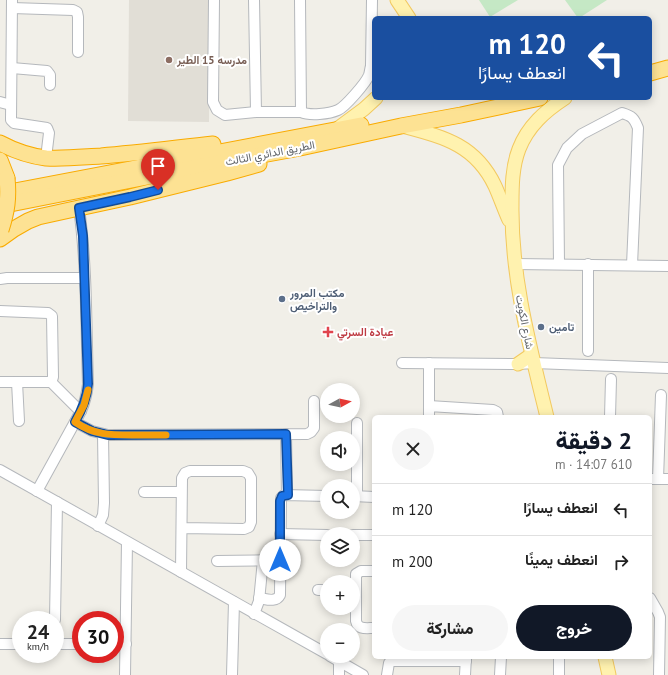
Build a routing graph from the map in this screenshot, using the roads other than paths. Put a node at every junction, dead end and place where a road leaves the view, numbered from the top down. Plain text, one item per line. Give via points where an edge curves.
1 (214, 0) edge
2 (254, 0) edge
3 (300, 0) edge
4 (372, 0) edge
5 (393, 0) edge
6 (397, 0) edge
7 (12, 4) edge
8 (397, 16) edge
9 (408, 16) edge
10 (78, 52) dead end
11 (668, 58) edge
12 (652, 62) edge
13 (12, 68) junction
14 (668, 68) edge
15 (652, 72) edge
16 (50, 85) dead end
17 (374, 100) edge
18 (492, 100) edge
19 (531, 100) edge
20 (562, 100) edge
21 (0, 102) edge
22 (11, 105) junction
23 (256, 112) junction
24 (301, 112) junction
25 (401, 126) junction
26 (337, 129) junction
27 (286, 138) junction
28 (0, 143) edge
29 (300, 148) junction
30 (46, 158) junction
31 (0, 160) edge
32 (0, 194) edge
33 (0, 206) edge
34 (79, 208) junction
35 (512, 226) junction
36 (0, 234) edge
37 (515, 264) junction
38 (559, 264) junction
39 (588, 264) junction
40 (632, 265) junction
41 (668, 266) edge
42 (85, 278) junction
43 (0, 279) edge
44 (0, 312) edge
45 (588, 351) dead end
46 (533, 359) junction
47 (402, 363) dead end
48 (429, 363) junction
49 (518, 364) joint
50 (668, 368) edge
51 (611, 379) dead end
52 (0, 382) edge
53 (16, 382) junction
54 (51, 382) junction
55 (661, 395) dead end
56 (314, 401) dead end
57 (429, 406) junction
58 (81, 411) junction
59 (429, 415) edge
60 (498, 415) edge
61 (547, 415) edge
62 (610, 415) edge
63 (18, 421) dead end
64 (75, 422) junction
65 (357, 423) edge
66 (103, 434) junction
67 (286, 434) junction
68 (0, 470) edge
69 (355, 479) edge
70 (659, 479) edge
71 (37, 491) junction
72 (144, 492) dead end
73 (181, 492) junction
74 (288, 495) junction
75 (320, 496) edge
76 (360, 496) edge
77 (372, 497) edge
78 (57, 502) junction
79 (98, 526) junction
80 (182, 528) junction
81 (280, 534) junction
82 (320, 534) edge
83 (360, 535) edge
84 (372, 535) edge
85 (127, 542) junction
86 (263, 560) junction
87 (280, 560) junction
88 (216, 561) dead end
89 (372, 571) edge
90 (181, 572) junction
91 (357, 575) edge
92 (259, 598) junction
93 (234, 602) junction
94 (652, 602) edge
95 (55, 611) edge
96 (254, 614) junction
97 (360, 628) edge
98 (372, 628) edge
99 (0, 644) edge
100 (12, 644) edge
101 (126, 644) joint
102 (320, 650) edge
103 (466, 659) edge
104 (501, 659) edge
105 (559, 659) edge
106 (605, 659) edge
107 (340, 663) edge
108 (346, 663) edge
109 (125, 675) edge
110 (232, 675) edge
111 (339, 675) edge
112 (363, 675) edge
113 (387, 675) edge
114 (465, 675) edge
115 (500, 675) edge
116 (559, 675) edge
117 (609, 675) edge
118 (658, 675) edge

1 - 23 street via 213,102 224,115
2 - 23 street
3 - 24 street
4 - 24 street via 369,75 339,110 311,115
5 - 8 main road
6 - 9 main road
7 - 10 street via 77,12
7 - 13 street
11 - 12 highway
13 - 16 street via 47,70
13 - 22 street
14 - 15 highway
17 - 26 main road
18 - 26 highway, الطريق الدائري الثالث
19 - 25 highway, الطريق الدائري الثالث
20 - 35 main road, شارع الكويت via 537,120 519,149 512,191
21 - 22 street
22 - 30 street via 12,122 45,127 49,130
23 - 24 street
25 - 29 highway, الطريق الدائري الثالث
25 - 35 main road, شارع الكويت via 447,139 476,157 495,185
26 - 27 highway, الطريق الدائري الثالث
27 - 30 highway via 88,157
27 - 32 highway, الطريق الدائري الثالث
28 - 30 highway via 15,151
29 - 33 highway, الطريق الدائري الثالث
29 - 34 highway via 227,173
31 - 36 highway, bridge via 7,178 8,199
34 - 36 highway via 38,217
34 - 42 street
35 - 37 main road, شارع الكويت
37 - 38 street
37 - 46 main road, شارع الكويت
38 - 39 street
38 - 40 street via 558,164 567,148 582,134 622,113 634,119 638,128
39 - 40 street
39 - 45 street
40 - 41 street
42 - 43 street
42 - 58 street via 88,384
44 - 54 street via 48,313 52,316
46 - 49 main road
46 - 50 street
46 - 61 main road, شارع الكويت
47 - 48 street
48 - 49 street
48 - 57 street
51 - 62 street
52 - 53 street
53 - 54 street
53 - 63 street
54 - 58 street
55 - 70 street
56 - 67 street via 314,428 311,432
57 - 59 street
57 - 60 street via 493,410
58 - 64 street
64 - 66 street via 86,429
64 - 71 street
65 - 69 street
66 - 67 street
66 - 79 street via 104,503 103,515
67 - 74 street
68 - 71 street
71 - 78 street
72 - 73 street
73 - 80 street
73 - 80 street via 183,475 190,470 244,471 251,478 249,527
74 - 75 street
74 - 81 street via 282,496 280,501
76 - 77 street
78 - 79 street
78 - 95 street
79 - 85 street
80 - 90 street
81 - 82 street
81 - 87 street
83 - 84 street
85 - 90 street
85 - 101 street
86 - 87 street
86 - 88 street
86 - 92 street
87 - 92 street via 279,597 274,600
89 - 91 street via 358,572
90 - 93 street
92 - 96 street
93 - 96 street
93 - 110 street
94 - 118 street via 660,617
96 - 102 street
97 - 98 street
99 - 100 street
101 - 109 street
103 - 113 street via 392,661 388,663
103 - 114 street
104 - 115 street
105 - 116 street
106 - 117 main road
107 - 111 street
108 - 112 street

